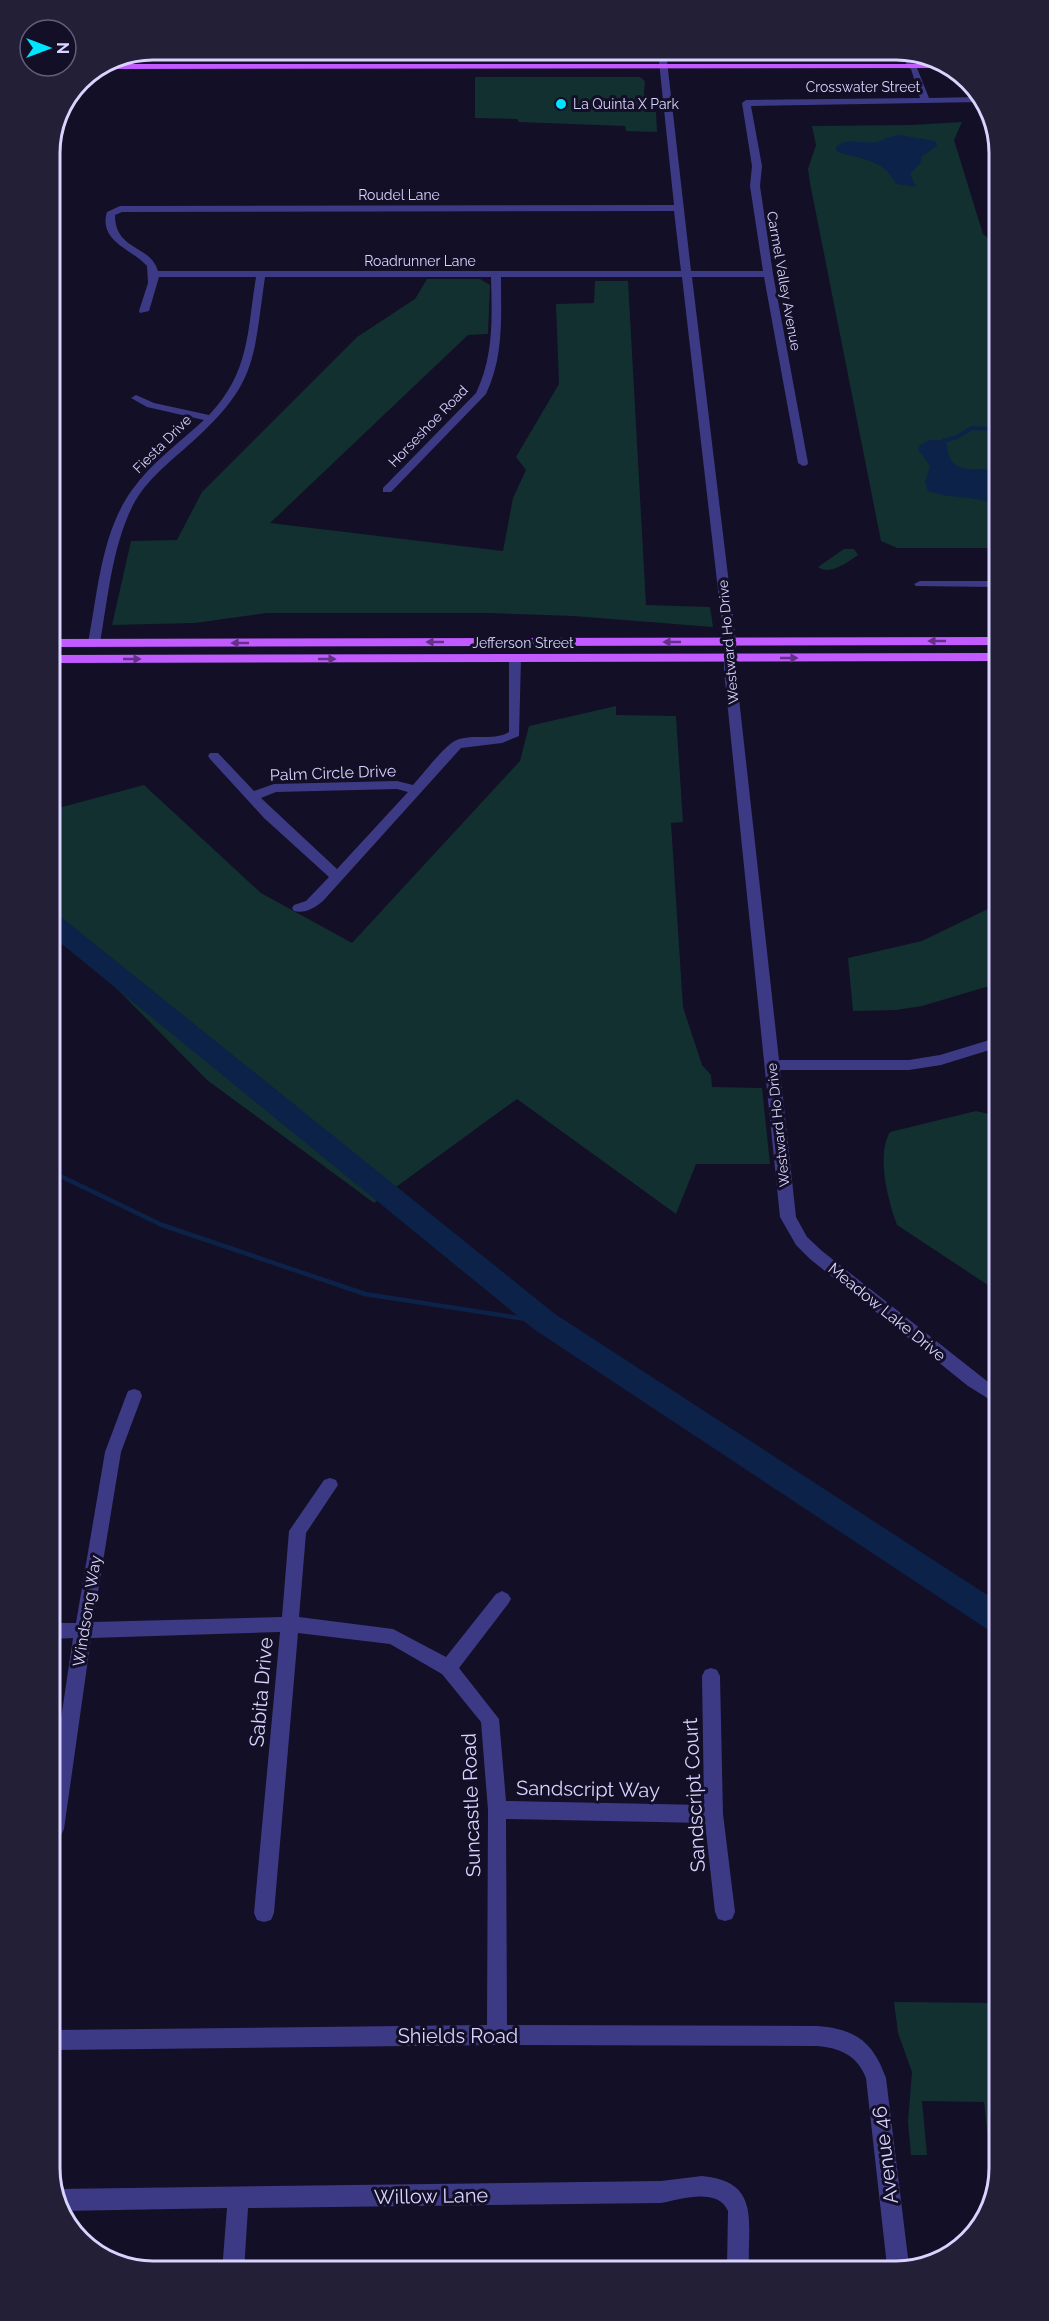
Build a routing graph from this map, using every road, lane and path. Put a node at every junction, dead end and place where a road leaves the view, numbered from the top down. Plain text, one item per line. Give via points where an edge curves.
1 (662, 60) edge
2 (912, 62) edge
3 (915, 62) edge
4 (118, 67) edge
5 (662, 67) junction
6 (915, 67) junction
7 (932, 67) edge
8 (924, 100) junction
9 (972, 100) edge
10 (746, 103) joint
11 (678, 208) junction
12 (154, 274) junction
13 (261, 274) junction
14 (496, 274) junction
15 (686, 274) junction
16 (768, 274) junction
17 (144, 311) dead end
18 (136, 398) dead end
19 (210, 418) junction
20 (803, 463) dead end
21 (387, 490) dead end
22 (920, 584) dead end
23 (989, 584) edge
24 (989, 641) edge
25 (637, 642) junction
26 (730, 642) junction
27 (60, 643) edge
28 (94, 643) junction
29 (989, 657) edge
30 (515, 658) junction
31 (730, 658) junction
32 (60, 659) edge
33 (214, 756) dead end
34 (417, 790) junction
35 (252, 797) junction
36 (337, 877) junction
37 (299, 908) dead end
38 (989, 1045) edge
39 (771, 1065) junction
40 (788, 1217) joint
41 (989, 1391) edge
42 (134, 1396) dead end
43 (330, 1485) dead end
44 (502, 1599) dead end
45 (290, 1624) junction
46 (60, 1631) edge
47 (83, 1631) junction
48 (448, 1668) junction
49 (711, 1676) dead end
50 (60, 1788) edge
51 (497, 1810) junction
52 (714, 1814) junction
53 (725, 1912) dead end
54 (264, 1913) dead end
55 (497, 2035) junction
56 (60, 2040) edge
57 (860, 2048) joint
58 (238, 2199) junction
59 (66, 2200) edge
60 (234, 2261) edge
61 (738, 2261) edge
62 (897, 2261) edge

1 - 5 street, Westward Ho Drive
2 - 6 street
3 - 6 street
4 - 5 main road
5 - 6 main road
5 - 11 street, Westward Ho Drive
6 - 7 main road
6 - 8 street
8 - 9 street, Crosswater Street
8 - 10 street, Crosswater Street
10 - 16 street, Carmel Valley Avenue
11 - 12 street, Roudel Lane via 120,209 110,214 112,234 151,264
11 - 15 street, Westward Ho Drive
12 - 13 street, Roadrunner Lane
12 - 17 street
13 - 14 street, Roadrunner Lane
13 - 19 street, Fiesta Drive via 241,379
14 - 15 street, Roadrunner Lane
14 - 21 street, Horseshoe Road via 495,356 490,377 481,394
15 - 16 street, Roadrunner Lane
15 - 26 street, Westward Ho Drive
16 - 20 street, Carmel Valley Avenue
18 - 19 street
19 - 28 street, Fiesta Drive via 136,491 121,518
22 - 23 street
24 -> 26 main road, Jefferson Street
26 -> 25 main road, Jefferson Street
25 -> 28 main road, Jefferson Street
25 - 30 main road via 585,650 522,650
26 - 31 street, Westward Ho Drive
27 - 28 main road, Jefferson Street
31 -> 29 main road, Jefferson Street
30 - 31 main road, Jefferson Street
32 -> 30 main road, Jefferson Street
30 - 34 street, Palm Circle Drive via 515,733 506,738 457,745
31 - 39 street, Westward Ho Drive
33 - 35 street, Palm Circle Drive
34 - 35 street, Palm Circle Drive via 397,785 274,788
34 - 36 street, Palm Circle Drive
35 - 36 street, Palm Circle Drive
36 - 37 street, Palm Circle Drive via 311,904
38 - 39 street via 909,1065
39 - 40 street, Westward Ho Drive
40 - 41 street, Meadow Lake Drive via 801,1241 816,1255
42 - 47 street, Windsong Way via 113,1452
43 - 45 street, Sabita Drive via 298,1531
44 - 48 street
45 - 47 street, Suncastle Road
45 - 48 street, Suncastle Road via 393,1637
45 - 54 street, Sabita Drive
46 - 47 street, Suncastle Road
47 - 50 street, Windsong Way
48 - 51 street, Suncastle Road via 490,1719
49 - 52 street, Sandscript Court
51 - 52 street, Sandscript Way
51 - 55 street, Suncastle Road
52 - 53 street, Sandscript Court
55 - 56 street, Shields Road
55 - 57 street, Shields Road via 817,2036 839,2038
57 - 62 street, Avenue 46 via 876,2078
58 - 59 street, Willow Lane
58 - 60 street
58 - 61 street, Willow Lane via 661,2192 719,2187 730,2194 736,2205 740,2227

